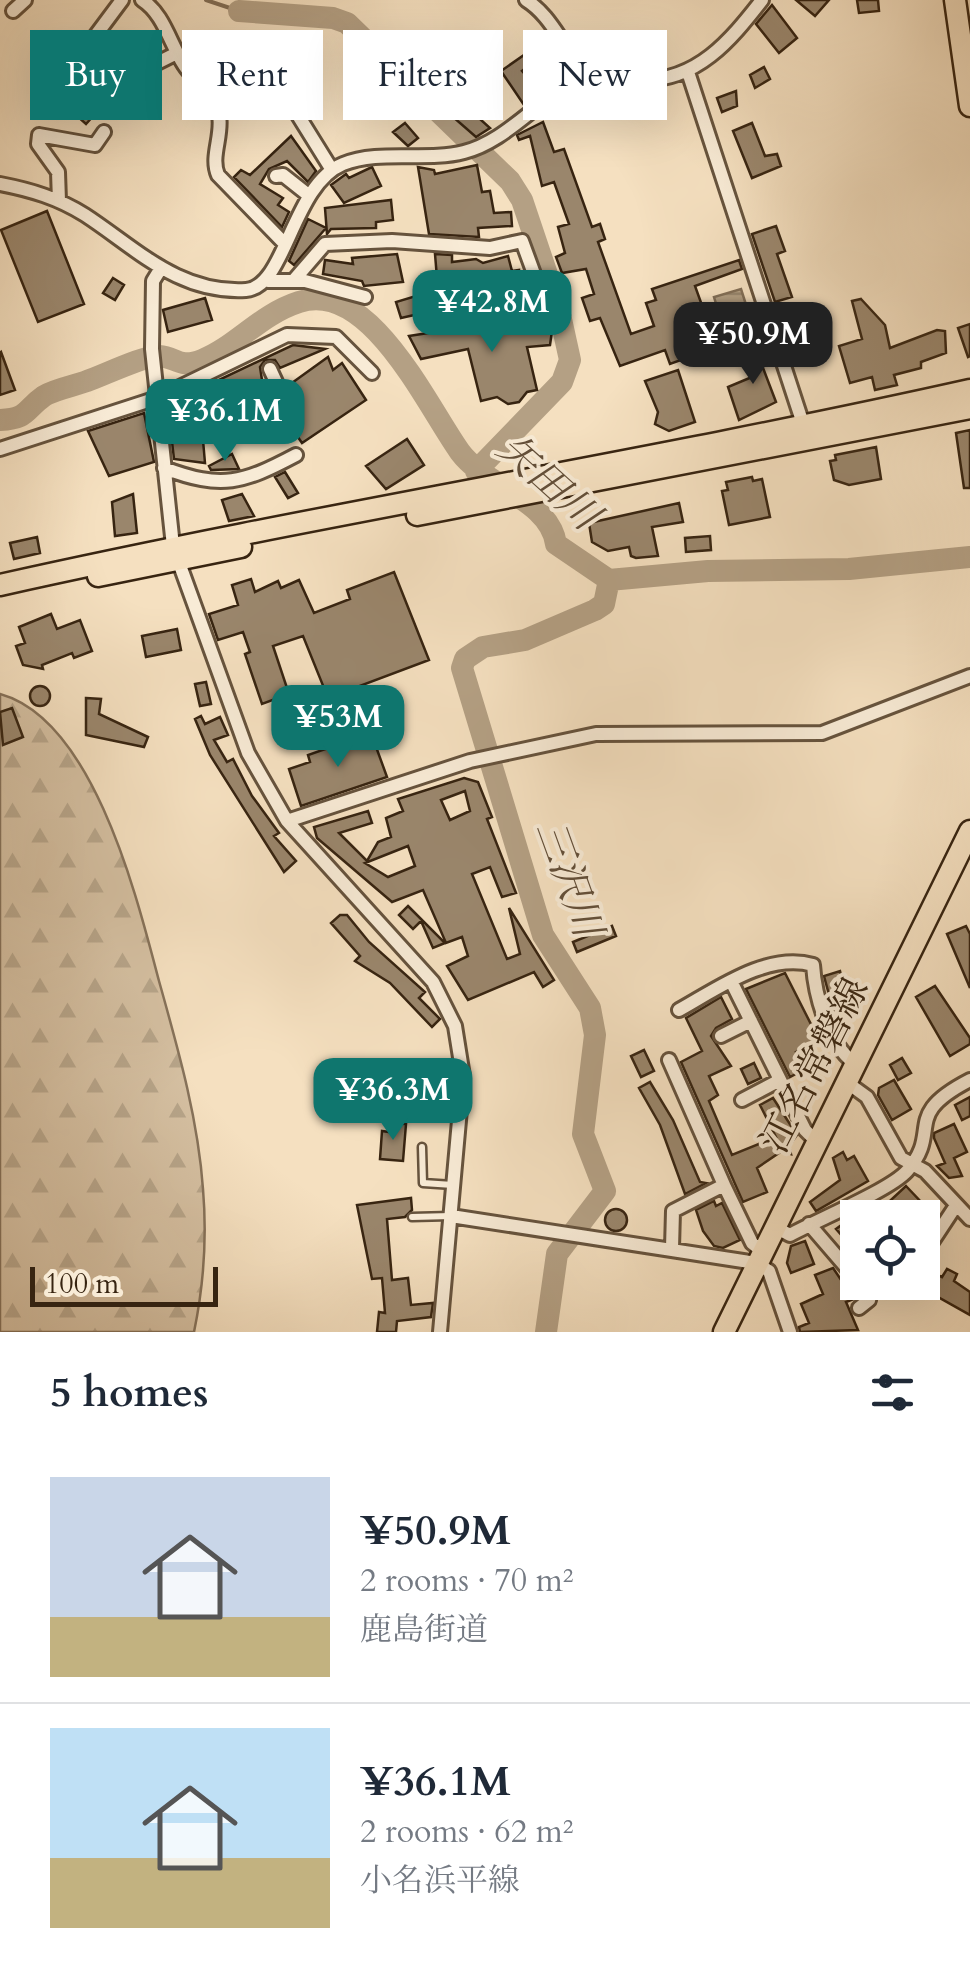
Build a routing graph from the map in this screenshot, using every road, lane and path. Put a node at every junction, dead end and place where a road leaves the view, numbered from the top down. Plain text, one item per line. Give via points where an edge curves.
1 (25, 0) edge
2 (122, 0) edge
3 (142, 0) edge
4 (526, 0) edge
5 (762, 0) edge
6 (955, 0) edge
7 (13, 11) dead end
8 (99, 30) edge
9 (556, 30) edge
10 (178, 53) junction
11 (162, 61) edge
12 (688, 72) junction
13 (667, 77) edge
14 (970, 106) edge
15 (523, 117) edge
16 (301, 120) edge
17 (104, 132) dead end
18 (332, 170) junction
19 (276, 176) dead end
20 (0, 184) edge
21 (308, 194) junction
22 (59, 201) junction
23 (284, 243) junction
24 (162, 268) junction
25 (294, 280) junction
26 (268, 281) junction
27 (365, 297) dead end
28 (430, 322) dead end
29 (270, 368) dead end
30 (372, 373) dead end
31 (970, 390) edge
32 (156, 394) junction
33 (970, 408) edge
34 (159, 428) junction
35 (806, 434) junction
36 (0, 449) edge
37 (296, 455) dead end
38 (164, 468) junction
39 (175, 554) junction
40 (0, 585) edge
41 (0, 595) edge
42 (970, 676) edge
43 (287, 821) junction
44 (970, 831) edge
45 (731, 982) junction
46 (680, 1010) dead end
47 (750, 1021) junction
48 (722, 1036) dead end
49 (669, 1060) dead end
50 (850, 1072) junction
51 (780, 1080) junction
52 (970, 1080) edge
53 (742, 1100) dead end
54 (816, 1140) junction
55 (422, 1147) dead end
56 (912, 1163) junction
57 (454, 1185) junction
58 (724, 1185) junction
59 (955, 1207) junction
60 (451, 1216) junction
61 (412, 1218) dead end
62 (970, 1219) edge
63 (809, 1224) junction
64 (773, 1226) junction
65 (940, 1230) edge
66 (672, 1248) junction
67 (759, 1257) junction
68 (840, 1261) edge
69 (869, 1300) edge
70 (859, 1308) dead end
71 (786, 1330) edge
72 (440, 1332) edge
73 (724, 1332) edge

1 - 7 street
2 - 8 street
3 - 10 street
4 - 9 street
5 - 12 street via 724,45
6 - 14 main road
10 - 11 street
10 - 23 street via 216,99 218,176
12 - 13 street
12 - 35 street
15 - 18 street via 477,147 346,162
16 - 18 street
17 - 22 street via 94,145 39,135 38,144 58,172
18 - 21 street
19 - 21 street
20 - 22 street
21 - 23 street
22 - 24 street
23 - 26 street
24 - 26 street via 217,290 252,290
24 - 32 street via 153,282
25 - 26 street
25 - 27 street
25 - 28 street via 325,244 490,248 522,240 545,304 536,316 498,312
29 - 34 street via 276,382 207,429
30 - 32 street via 336,337 297,334
31 - 35 main road
32 - 34 street
32 - 36 street
33 - 35 main road
34 - 38 street
35 - 39 main road
37 - 38 street via 219,484
38 - 39 street
39 - 40 main road
39 - 41 main road
39 - 43 street via 248,753
42 - 43 street via 822,732 596,734 470,761
43 - 57 street via 433,982 446,1006 462,1051
44 - 50 main road, 江名常磐線
45 - 46 street
45 - 47 street
45 - 50 street via 780,963 812,964 818,998
47 - 48 street
47 - 51 street
49 - 58 street
50 - 54 main road, 江名常磐線
50 - 56 street via 900,1158
51 - 53 street
51 - 54 street
52 - 56 street via 932,1105
54 - 64 main road, 江名常磐線
55 - 57 lane via 423,1183
56 - 59 street
56 - 63 street via 905,1174
57 - 60 street
58 - 66 street via 674,1211
58 - 67 street
59 - 62 street
59 - 65 street
60 - 61 lane
60 - 66 street
60 - 72 street
63 - 64 street via 790,1235
63 - 68 street
64 - 67 main road, 江名常磐線
66 - 67 street
67 - 71 street
67 - 73 main road, 江名常磐線
69 - 70 street

